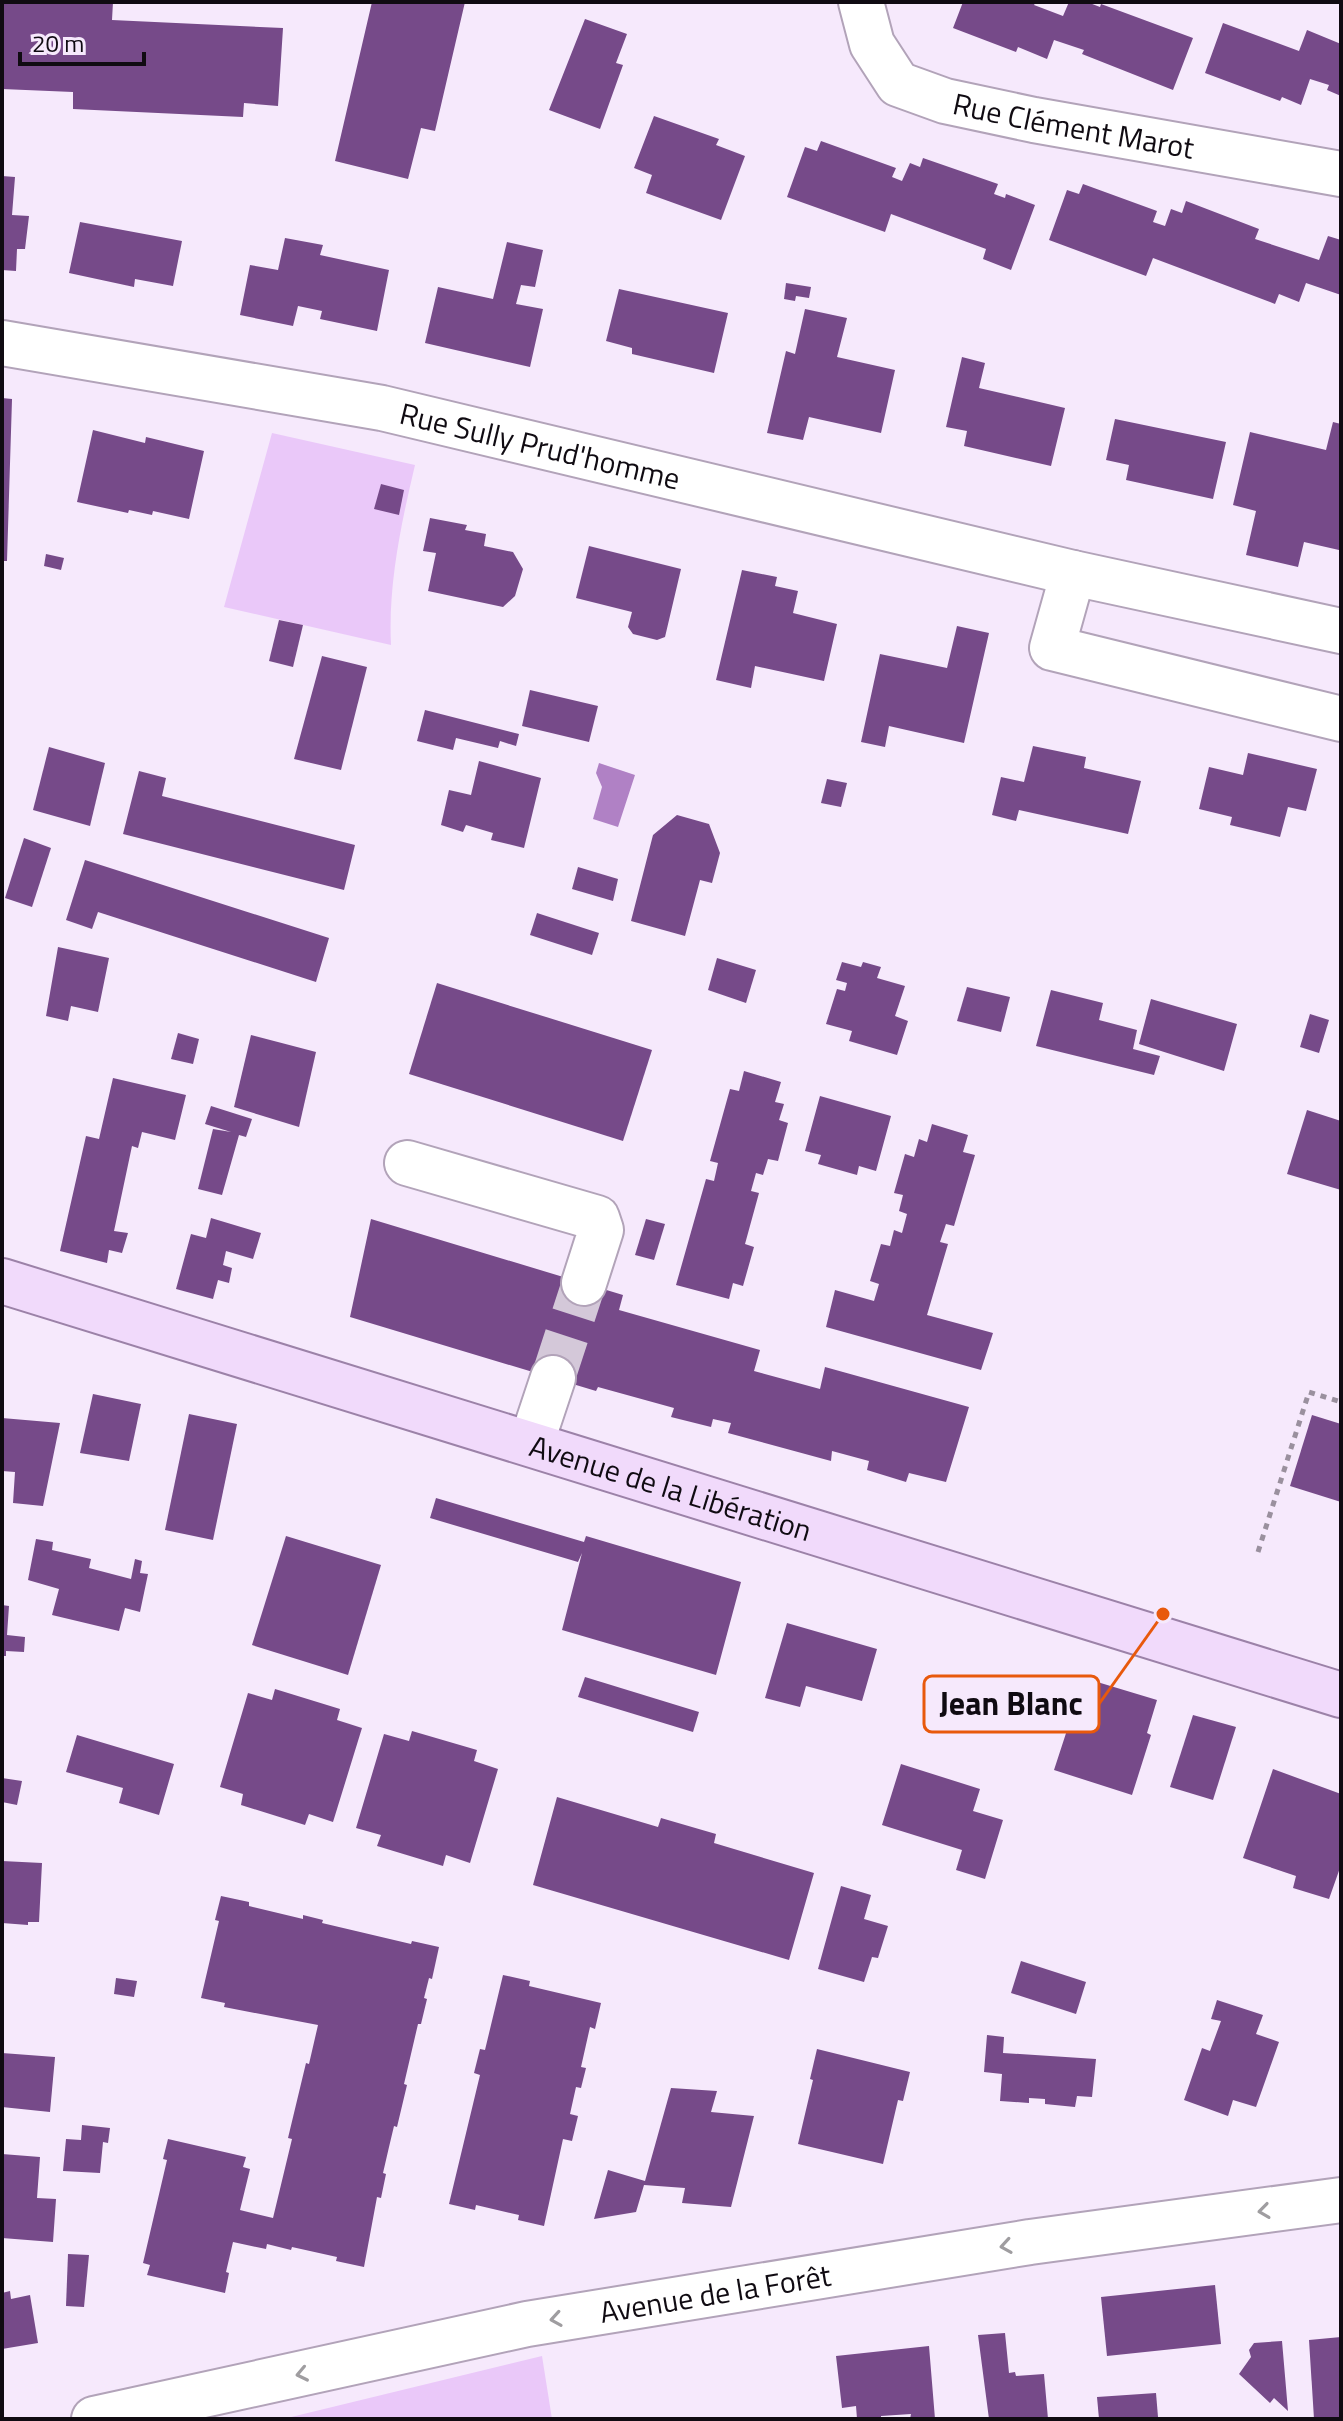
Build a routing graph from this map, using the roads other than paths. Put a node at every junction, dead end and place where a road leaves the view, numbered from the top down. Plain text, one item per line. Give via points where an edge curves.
1 (861, 2) edge
2 (1341, 174) edge
3 (2, 343) edge
4 (1073, 573) junction
5 (1341, 631) edge
6 (1341, 719) edge
7 (407, 1163) dead end
8 (2, 1281) edge
9 (584, 1283) tunnel mouth
10 (553, 1378) tunnel mouth
11 (531, 1444) junction
12 (1341, 1695) edge
13 (1341, 2200) edge
14 (97, 2418) edge

1 - 2 street, Rue Clément Marot via 872,44 898,84 933,97
3 - 4 street, Rue Sully Prud'homme via 382,408
4 - 5 street, Rue Sully Prud'homme
4 - 6 street via 1052,648
7 - 9 street via 597,1218 601,1230
8 - 11 main road, Avenue de la Libération
10 - 11 street
11 - 12 main road, Avenue de la Libération
13 -> 14 street, Avenue de la Forêt via 1030,2242 527,2324

